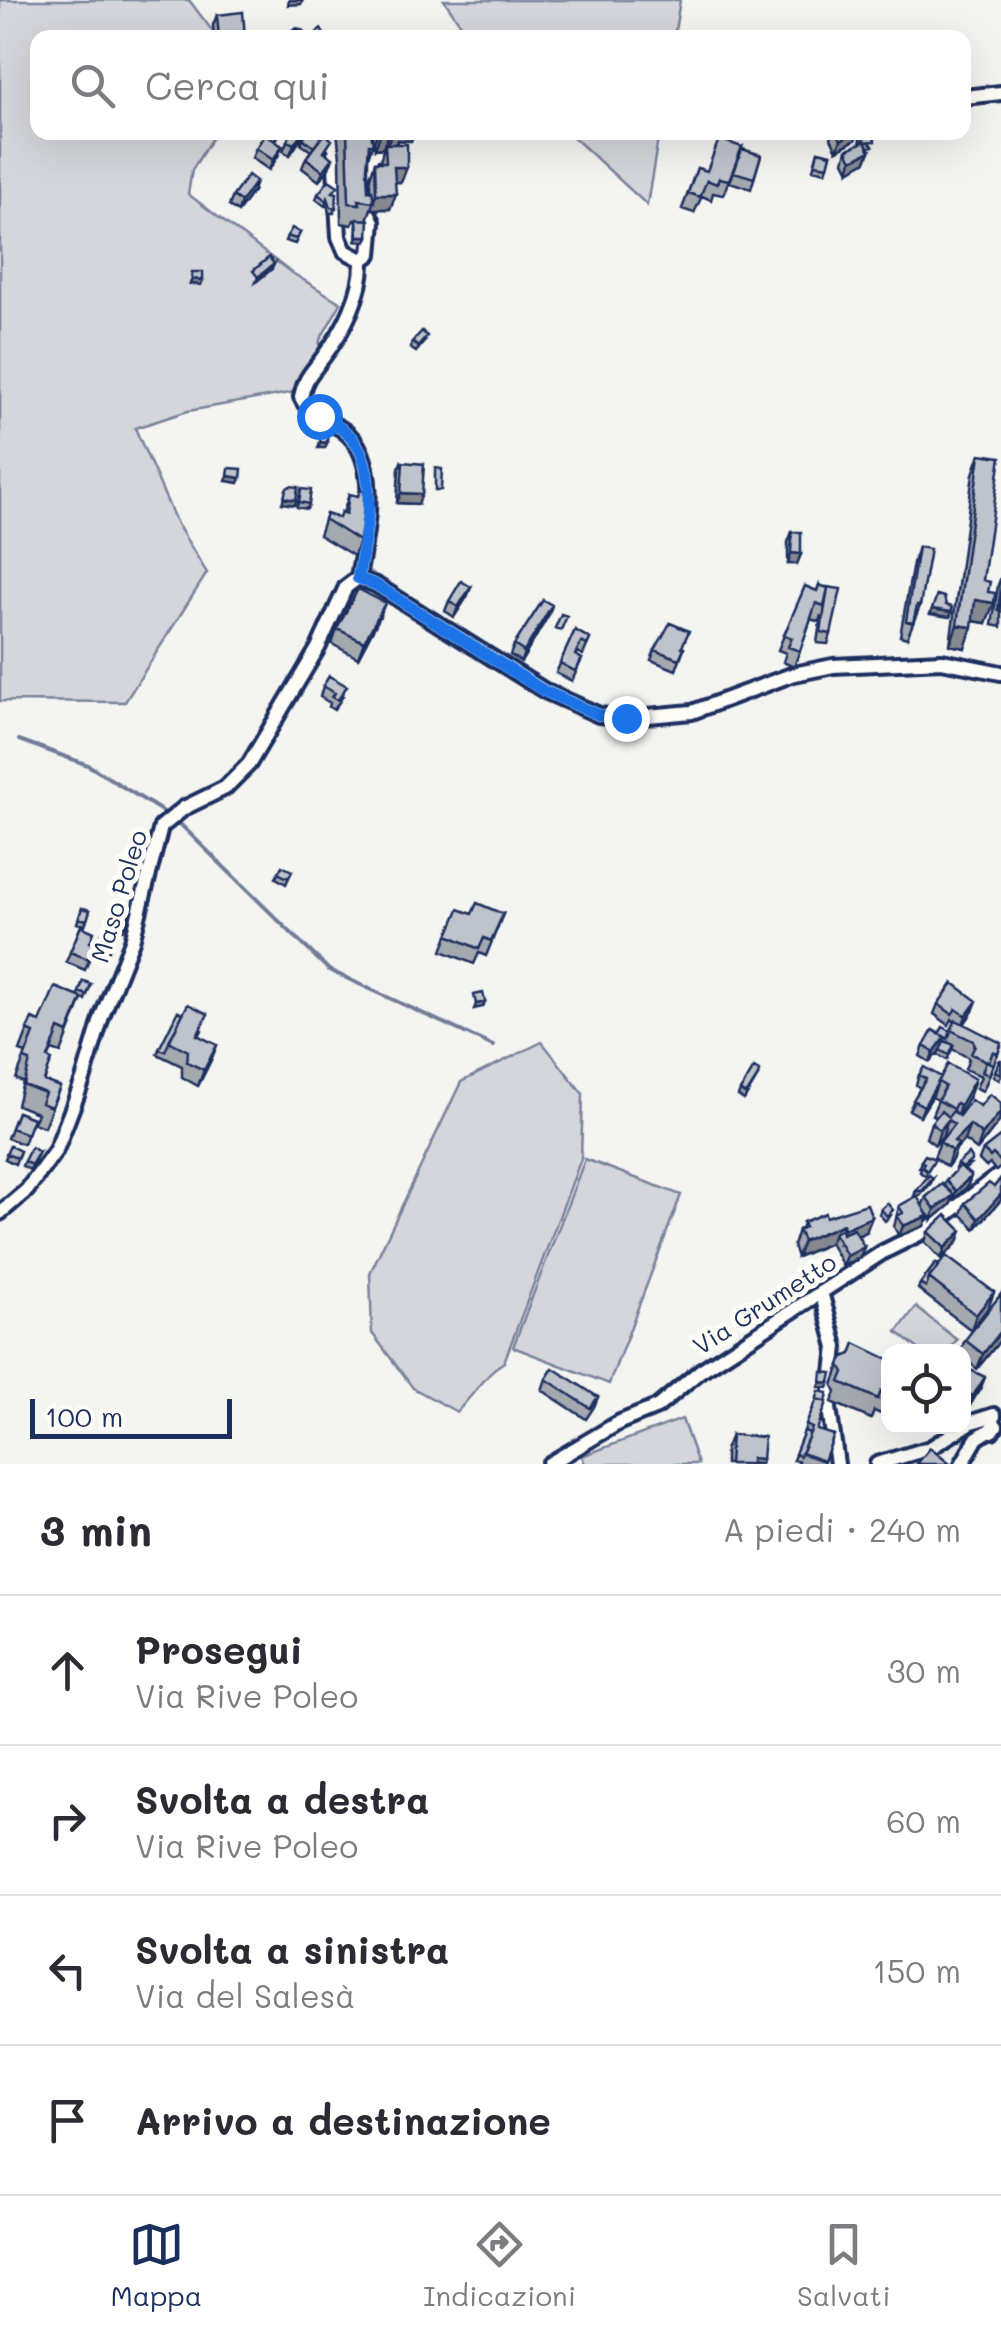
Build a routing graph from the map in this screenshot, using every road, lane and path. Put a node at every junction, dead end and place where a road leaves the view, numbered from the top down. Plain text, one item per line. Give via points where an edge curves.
1 (1001, 93) edge
2 (971, 96) edge
3 (333, 140) edge
4 (379, 153) dead end
5 (362, 260) junction
6 (358, 578) junction
7 (1001, 673) edge
8 (1001, 1174) edge
9 (0, 1213) edge
10 (821, 1292) junction
11 (998, 1423) edge
12 (548, 1464) edge
13 (836, 1464) edge
14 (877, 1464) edge
15 (962, 1464) edge

1 - 2 street
3 - 5 street via 339,237
4 - 5 street via 372,153 364,188 373,222 370,254
5 - 6 street via 363,280 345,323 306,375 302,398 307,409 346,432 363,462 370,498
6 - 7 street via 544,691 599,715 692,712 833,666 942,661
6 - 9 street, Maso Poleo via 346,587 249,764 225,788 161,827 132,941 56,1150
8 - 10 street, Via Grumetto via 925,1232
10 - 12 street, Via Grumetto via 657,1407
10 - 13 street via 836,1347 829,1408
11 - 14 street via 972,1422 930,1448
11 - 15 street via 978,1438

